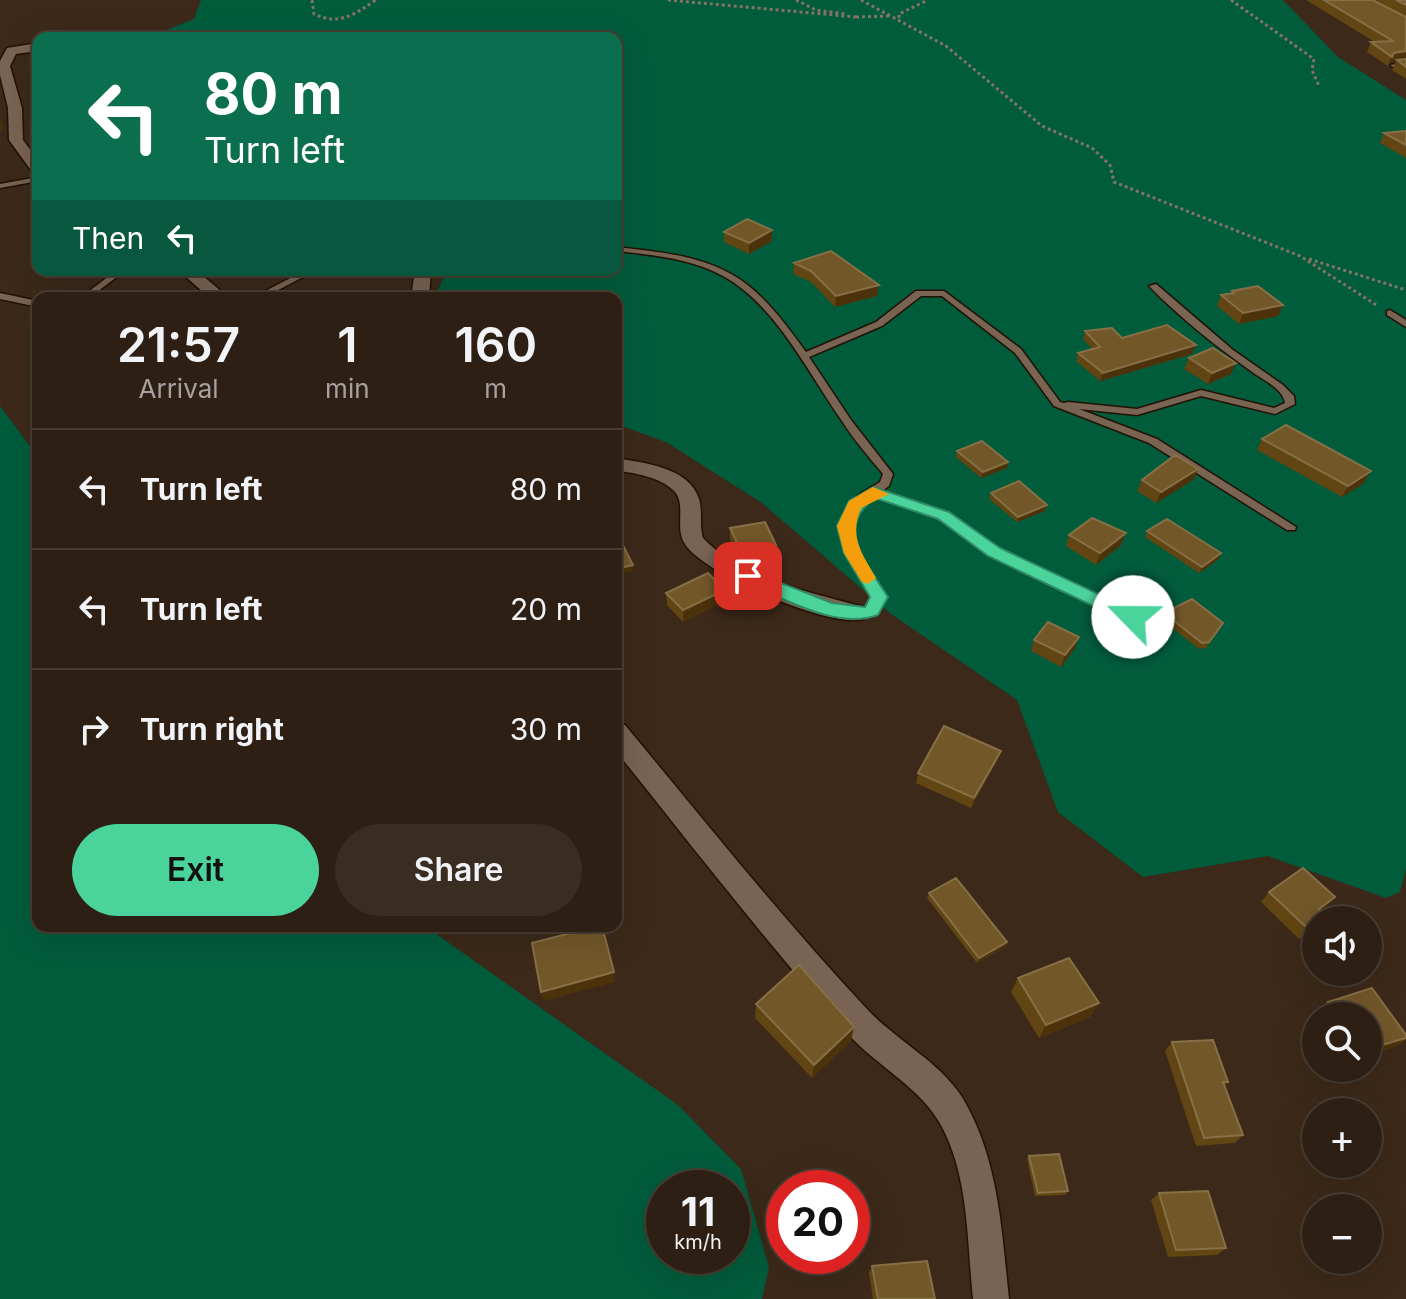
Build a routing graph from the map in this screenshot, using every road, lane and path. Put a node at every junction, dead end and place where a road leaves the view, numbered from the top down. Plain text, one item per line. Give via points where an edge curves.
1 (312, 0) edge
2 (376, 0) edge
3 (668, 0) edge
4 (796, 0) edge
5 (861, 0) edge
6 (928, 0) edge
7 (1231, 0) edge
8 (891, 15) junction
9 (856, 17) junction
10 (899, 19) junction
11 (32, 48) edge
12 (1406, 64) edge
13 (1393, 65) edge
14 (1319, 86) dead end
15 (32, 162) edge
16 (32, 180) edge
17 (0, 186) edge
18 (622, 250) edge
19 (1300, 256) junction
20 (114, 276) edge
21 (193, 276) edge
22 (299, 277) dead end
23 (1153, 286) dead end
24 (1406, 290) edge
25 (92, 292) edge
26 (213, 292) edge
27 (268, 292) edge
28 (0, 296) edge
29 (32, 303) edge
30 (1390, 313) joint
31 (1406, 324) edge
32 (804, 356) junction
33 (1057, 404) junction
34 (622, 465) edge
35 (873, 492) junction
36 (1291, 527) dead end
37 (855, 613) joint
38 (1133, 617) dead end
39 (622, 739) edge
40 (991, 1299) edge

1 - 2 path via 314,14 322,19 348,20
3 - 9 path
4 - 9 path via 816,10
5 - 8 path
6 - 10 path via 899,14
7 - 14 path via 1314,59
8 - 9 path
8 - 10 path
10 - 19 path via 946,46 1042,126 1092,148 1110,165 1114,182
11 - 15 street via 11,51 4,66 15,108 16,140
12 - 13 lane
16 - 17 lane
18 - 32 lane via 686,260 738,279 773,312
19 - 24 path
19 - 30 path
20 - 25 lane
21 - 26 street
22 - 27 lane
23 - 33 lane via 1280,387 1290,404 1275,411 1201,393 1137,412
28 - 29 lane
30 - 31 lane
32 - 33 lane via 879,324 912,297 935,292 1018,351
32 - 35 lane via 888,474 885,484
33 - 36 lane via 1153,441
34 - 37 street via 684,487 690,497 689,529 707,556 801,601
35 - 37 lane via 854,505 845,526 853,553 879,597 871,611
35 - 38 lane via 944,515 994,552
39 - 40 street via 794,952 872,1038 929,1083 954,1115 978,1177

